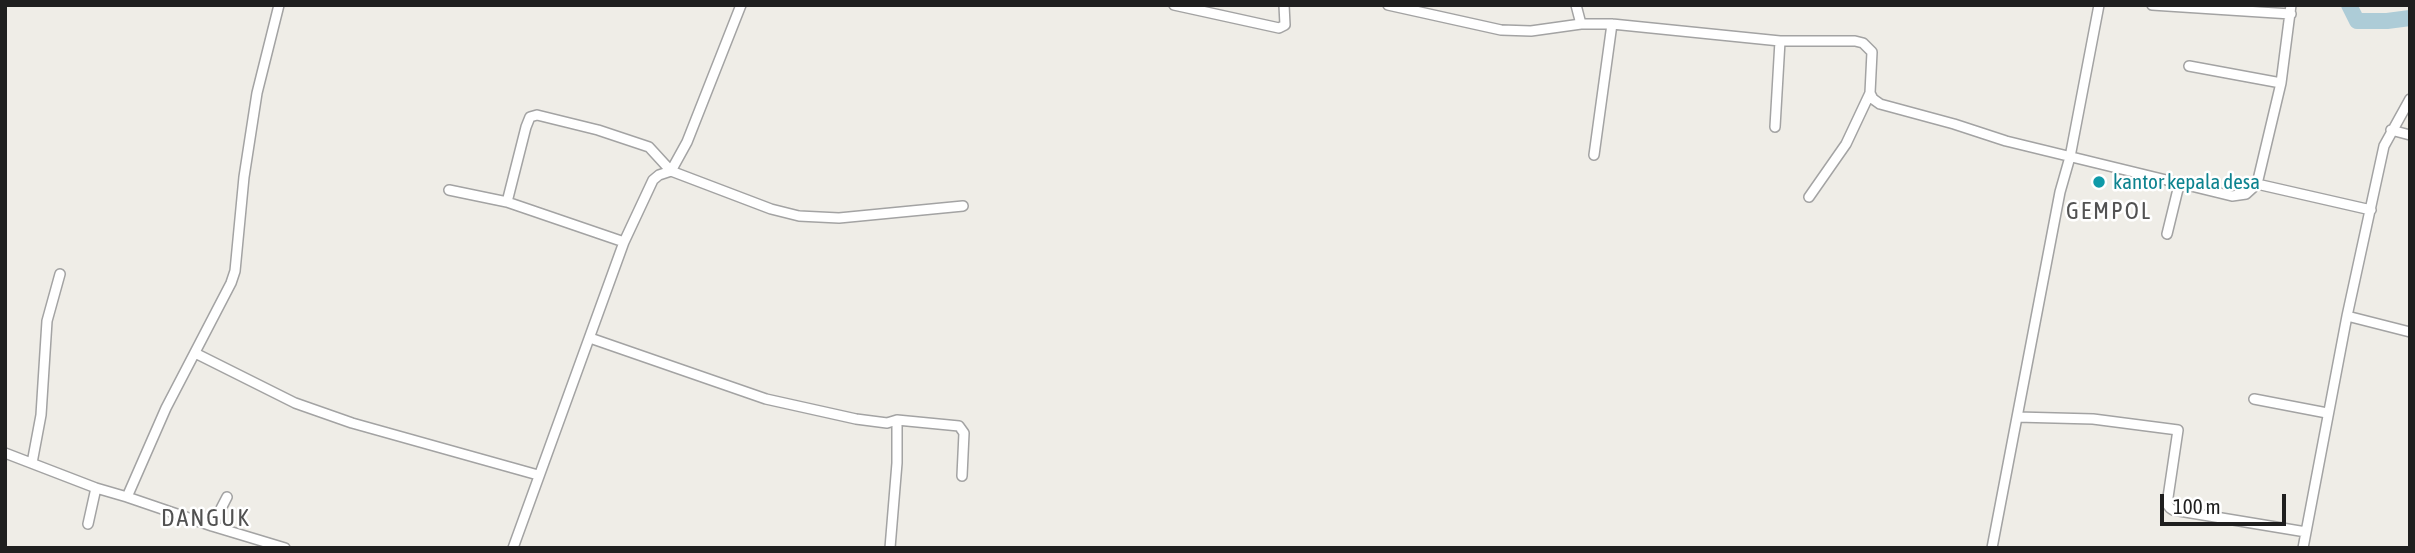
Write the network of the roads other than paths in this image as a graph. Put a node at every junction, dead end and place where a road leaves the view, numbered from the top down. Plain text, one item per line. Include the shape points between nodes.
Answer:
1 (279, 5) edge
2 (741, 5) edge
3 (1174, 5) edge
4 (1284, 5) edge
5 (1388, 5) edge
6 (1576, 5) edge
7 (2099, 5) edge
8 (2152, 5) edge
9 (2291, 10) edge
10 (1581, 24) junction
11 (1612, 24) junction
12 (1780, 41) junction
13 (2189, 66) dead end
14 (2281, 83) junction
15 (1870, 93) junction
16 (2410, 99) edge
17 (1775, 127) dead end
18 (2391, 130) junction
19 (2410, 135) edge
20 (1594, 155) dead end
21 (2070, 157) junction
22 (671, 171) junction
23 (2257, 184) junction
24 (2179, 185) junction
25 (449, 190) dead end
26 (1809, 197) dead end
27 (507, 202) junction
28 (963, 206) dead end
29 (2371, 210) junction
30 (2167, 234) dead end
31 (624, 242) junction
32 (60, 274) dead end
33 (2347, 316) junction
34 (2410, 332) edge
35 (590, 338) junction
36 (195, 352) junction
37 (2254, 399) dead end
38 (2328, 413) junction
39 (2017, 417) junction
40 (897, 421) junction
41 (5, 453) edge
42 (32, 463) junction
43 (538, 475) junction
44 (962, 476) dead end
45 (96, 488) junction
46 (127, 497) junction
47 (227, 497) dead end
48 (88, 524) dead end
49 (212, 526) junction
50 (2306, 532) junction
51 (285, 548) edge
52 (513, 548) edge
53 (890, 548) edge
54 (1992, 548) edge
55 (2303, 548) edge

1 - 36 street via 257,93 235,271
2 - 22 street
3 - 4 street via 1279,28 1284,24
5 - 10 street via 1501,30
6 - 10 street
7 - 21 street
8 - 9 street
9 - 14 street
10 - 11 street
11 - 12 street
11 - 20 street
12 - 15 street via 1863,43 1872,52
12 - 17 street
13 - 14 street
14 - 23 street
15 - 21 street via 1880,104
15 - 26 street via 1846,144
16 - 18 street
18 - 19 street
18 - 29 street
21 - 24 street
21 - 39 street
22 - 27 street via 649,147 533,115
22 - 28 street via 799,216 839,218
22 - 31 street via 653,180
23 - 24 street via 2246,194 2232,196
23 - 29 street
24 - 30 street
25 - 27 street
27 - 31 street
29 - 33 street
31 - 35 street
32 - 42 street via 47,321 41,415
33 - 34 street
33 - 38 street
35 - 40 street via 766,399 856,419
35 - 43 street
36 - 43 street via 295,403
36 - 46 street
37 - 38 street
38 - 50 street
39 - 50 street via 2093,419 2178,430 2167,504 2173,510
39 - 54 street
40 - 44 street via 959,426 964,433
40 - 53 street
41 - 42 street
42 - 45 street
43 - 52 street
45 - 46 street
45 - 48 street
46 - 49 street
47 - 49 street
49 - 51 street
50 - 55 street

